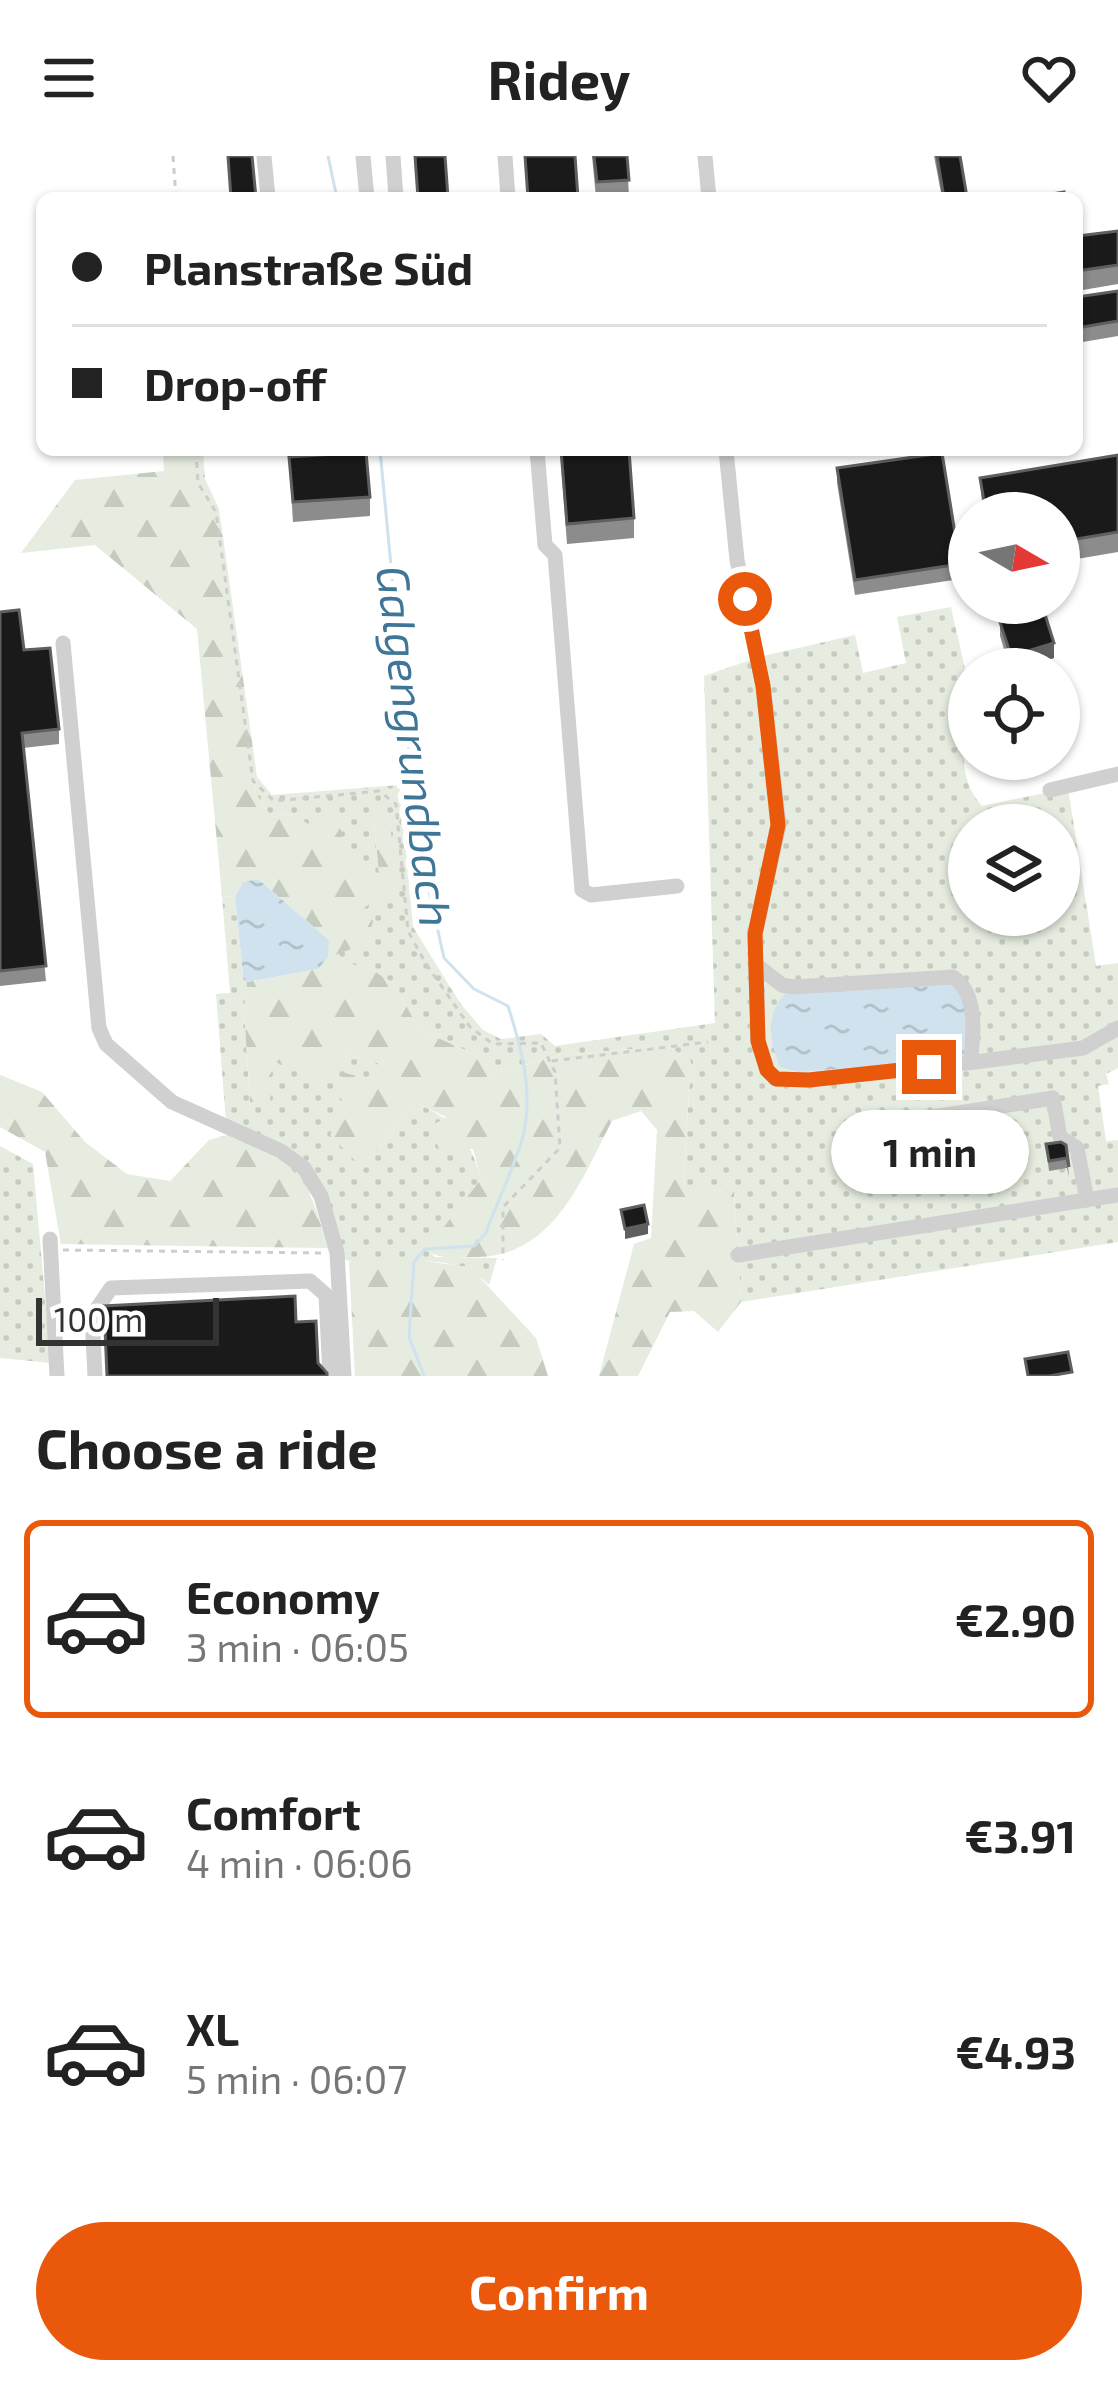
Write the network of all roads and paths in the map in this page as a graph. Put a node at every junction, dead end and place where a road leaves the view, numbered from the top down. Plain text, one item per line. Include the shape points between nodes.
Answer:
1 (173, 156) edge
2 (264, 156) edge
3 (363, 156) edge
4 (393, 156) edge
5 (505, 156) edge
6 (705, 156) edge
7 (176, 192) edge
8 (267, 192) edge
9 (366, 192) edge
10 (396, 192) edge
11 (508, 192) edge
12 (708, 192) edge
13 (196, 456) edge
14 (538, 456) edge
15 (727, 456) edge
16 (64, 643) dead end
17 (1118, 774) edge
18 (1050, 790) dead end
19 (677, 886) dead end
20 (755, 964) junction
21 (1118, 1028) edge
22 (708, 1042) dead end
23 (550, 1061) junction
24 (970, 1062) junction
25 (862, 1128) dead end
26 (1118, 1195) edge
27 (1087, 1200) junction
28 (50, 1245) joint
29 (337, 1253) junction
30 (738, 1255) dead end
31 (503, 1260) dead end
32 (57, 1376) edge
33 (95, 1376) edge
34 (330, 1376) edge
35 (344, 1376) edge

1 - 7 path
2 - 8 street
3 - 9 street
4 - 10 street
5 - 11 street
6 - 12 street
13 - 23 path via 198,483 216,512 253,781 274,802 379,791 396,804 408,931 470,1027 493,1044 541,1043
14 - 19 street via 545,545 555,555 582,890
15 - 20 street via 778,825
16 - 29 street via 106,1044 172,1102 304,1168
17 - 18 street
20 - 24 street via 794,987 953,977 971,998
20 - 24 street via 761,1058 776,1079
21 - 24 street via 1083,1048
22 - 23 path
23 - 31 path via 560,1148 503,1207
25 - 27 street via 1053,1098 1060,1137 1076,1148
26 - 27 street
27 - 30 street
28 - 29 path
28 - 32 street
29 - 35 street
33 - 34 street via 92,1316 111,1288 310,1282 326,1295

